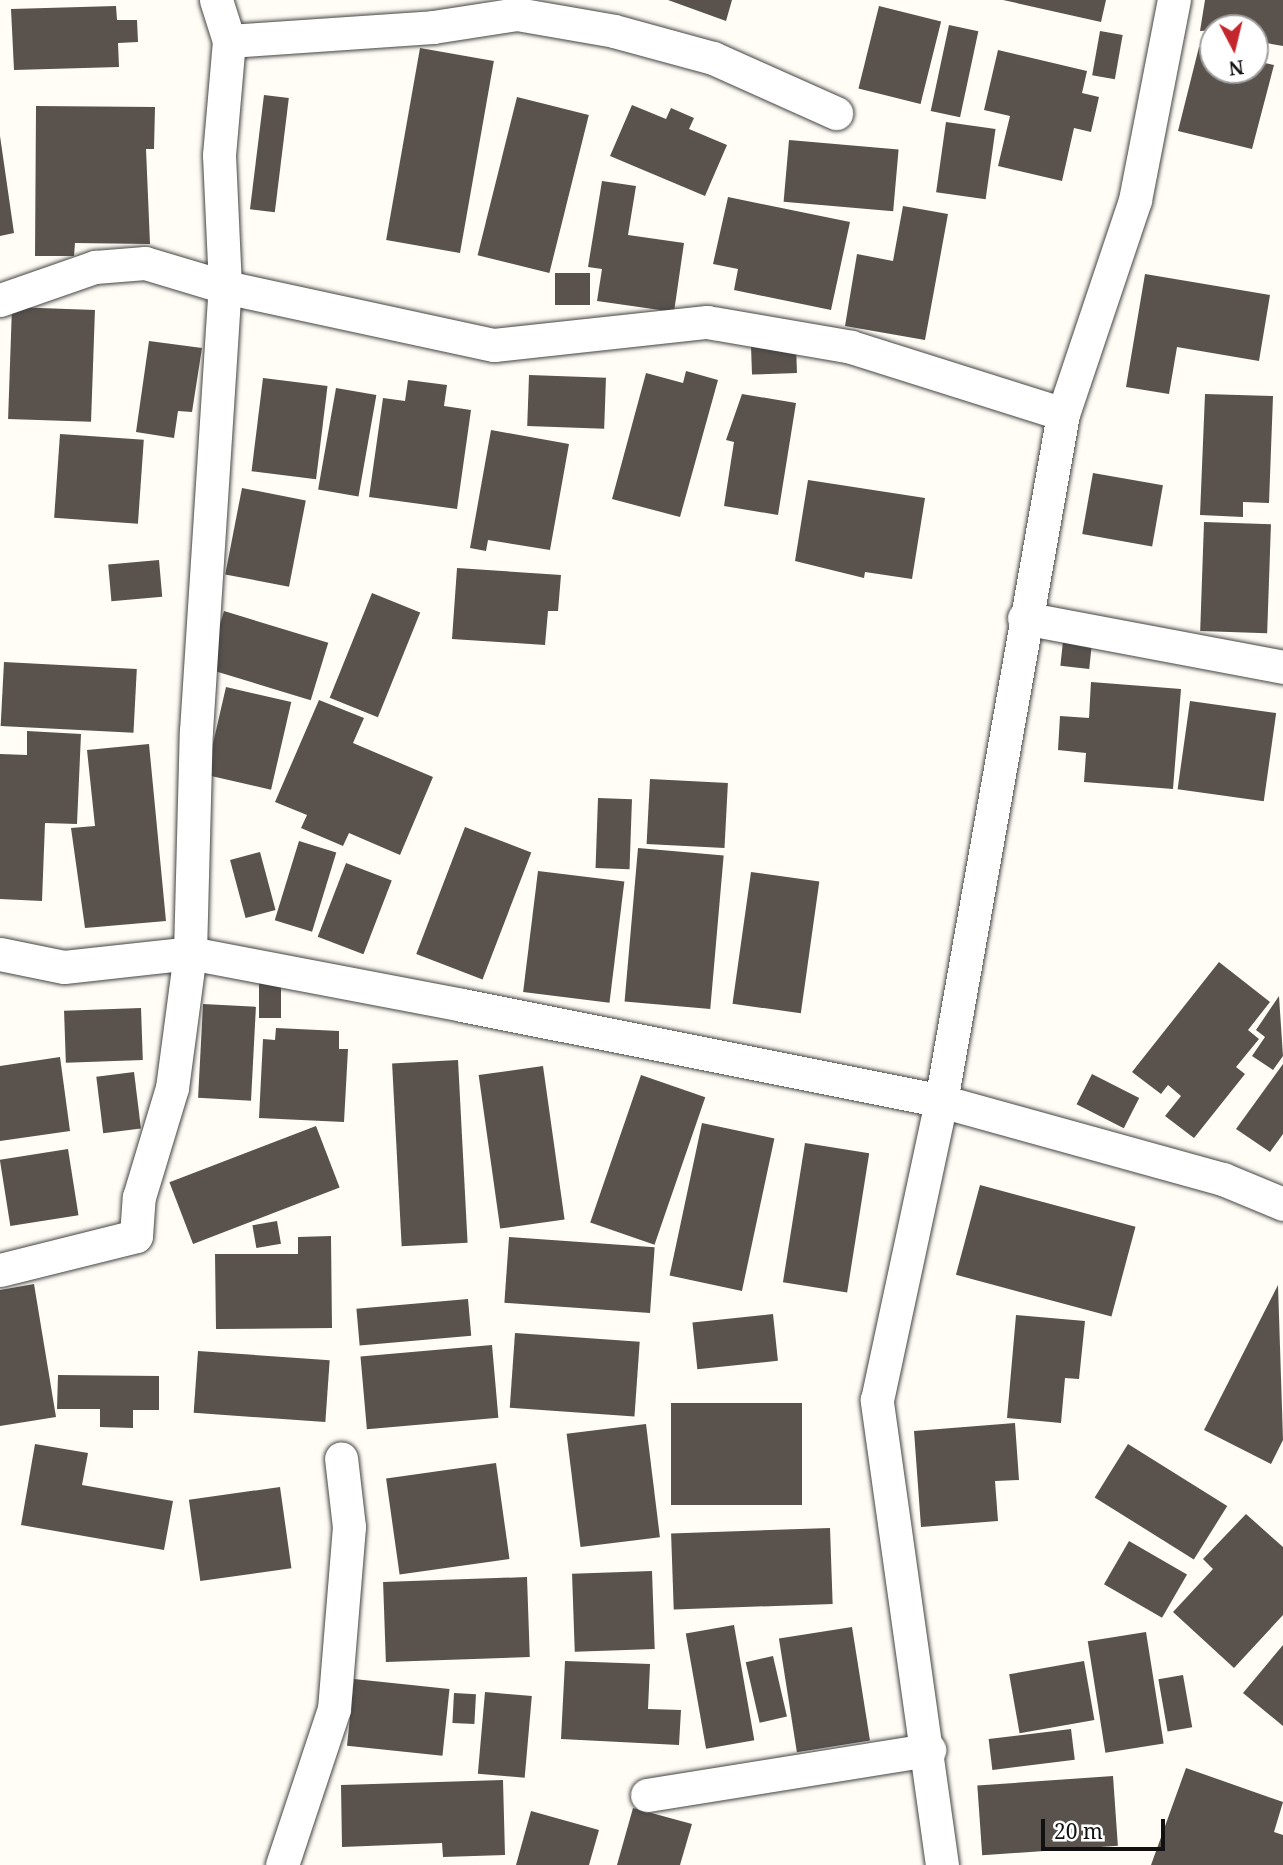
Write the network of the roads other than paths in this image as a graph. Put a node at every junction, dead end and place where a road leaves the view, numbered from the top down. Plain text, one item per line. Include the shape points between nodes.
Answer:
1 (216, 0) edge
2 (1174, 0) edge
3 (229, 41) junction
4 (836, 113) dead end
5 (225, 287) junction
6 (0, 300) edge
7 (1063, 414) junction
8 (1024, 618) junction
9 (1283, 667) edge
10 (190, 953) junction
11 (0, 954) edge
12 (941, 1101) junction
13 (1283, 1204) edge
14 (0, 1270) edge
15 (341, 1458) dead end
16 (929, 1750) junction
17 (647, 1795) dead end
18 (282, 1865) edge
19 (942, 1865) edge

1 - 3 street
2 - 7 street via 1135,200
3 - 4 street via 517,14 614,30 713,58
3 - 5 street via 219,155
5 - 6 street via 145,264 95,267
5 - 7 street via 494,345 707,322 851,347
5 - 10 street via 196,731
7 - 8 street via 1046,526
8 - 9 street
8 - 12 street
10 - 11 street via 64,967
10 - 12 street
10 - 14 street via 172,1088 139,1197 136,1236
12 - 13 street via 1223,1179
12 - 16 street via 877,1400
15 - 18 street via 349,1527 334,1709
16 - 17 street
16 - 19 street

